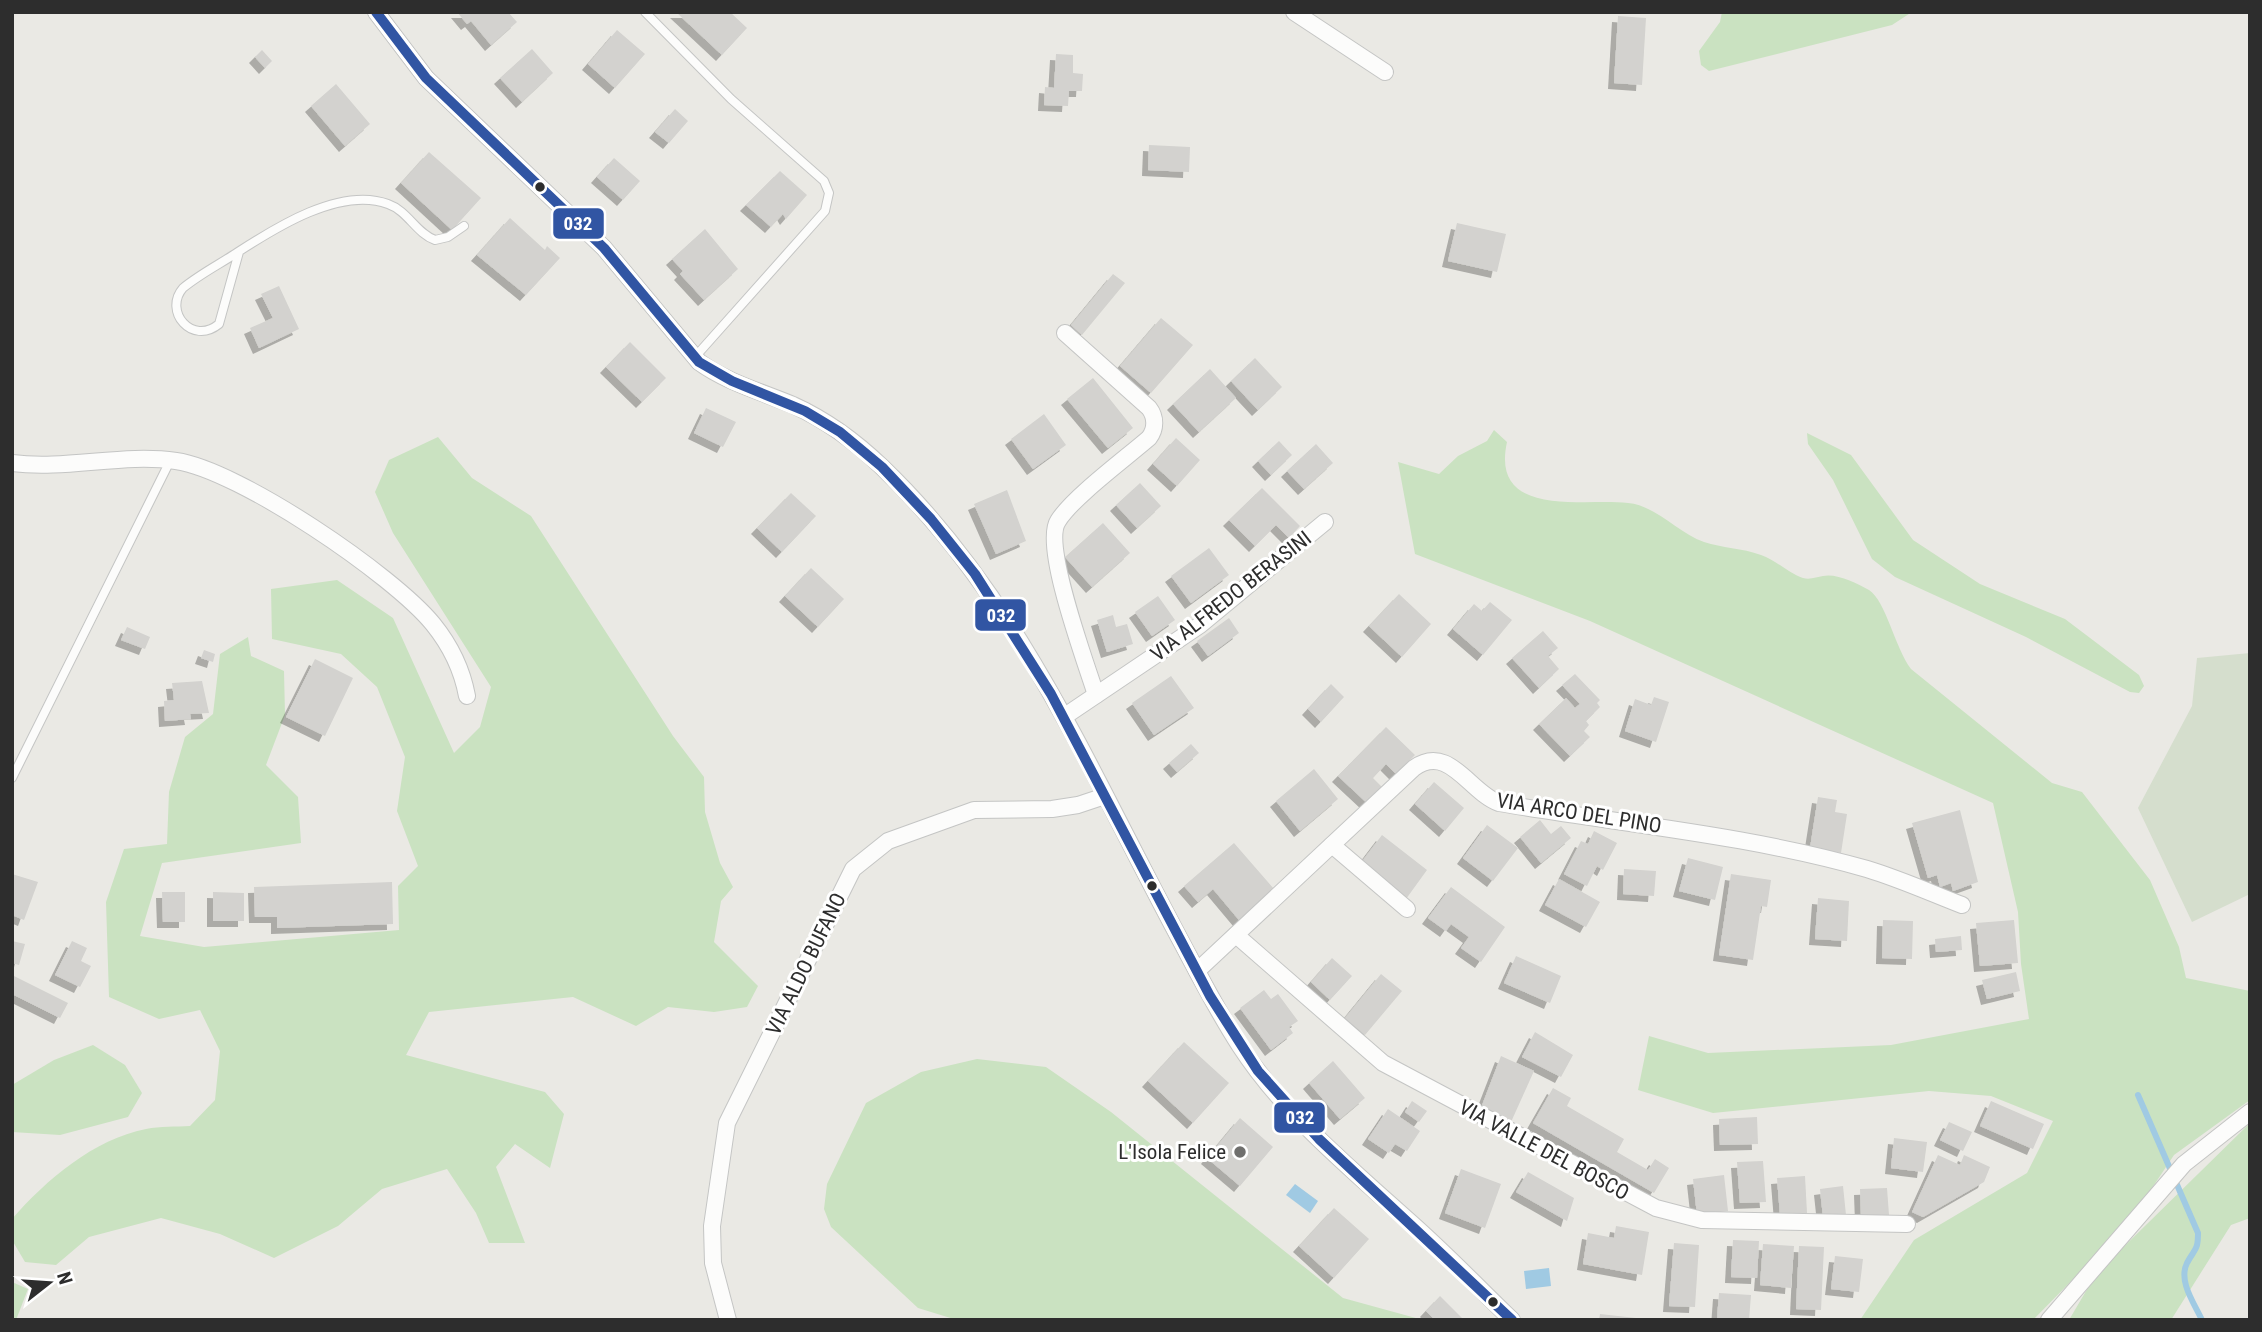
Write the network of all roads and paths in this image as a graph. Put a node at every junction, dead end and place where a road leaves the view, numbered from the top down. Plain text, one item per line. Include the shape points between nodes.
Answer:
1 (376, 12) edge
2 (645, 12) edge
3 (1294, 12) edge
4 (1385, 72) dead end
5 (464, 226) dead end
6 (239, 252) junction
7 (1065, 333) dead end
8 (694, 358) junction
9 (171, 460) junction
10 (12, 463) edge
11 (1325, 522) dead end
12 (1096, 695) junction
13 (467, 696) dead end
14 (1065, 716) junction
15 (12, 778) edge
16 (1105, 796) junction
17 (1332, 845) junction
18 (1962, 905) dead end
19 (1407, 909) dead end
20 (1236, 935) junction
21 (1197, 971) junction
22 (2250, 1112) edge
23 (1907, 1224) dead end
24 (728, 1320) edge
25 (1512, 1320) edge
26 (2049, 1320) edge

1 - 8 street via 432,84 604,248
2 - 8 lane via 731,99 824,181 829,194 825,211
3 - 4 street
5 - 6 lane via 435,240 390,204 359,200 281,225
6 - 6 lane via 178,295 179,315 192,330 206,332 219,324
7 - 12 street via 1154,417 1149,438 1063,514 1053,532 1054,557
8 - 14 street via 714,372 817,417 885,470 973,571
9 - 10 street
9 - 13 street via 207,469 253,492 413,602 449,647
9 - 15 lane
11 - 12 street, VIA ALFREDO BERASINI via 1200,625
12 - 14 street, VIA ALFREDO BERASINI
14 - 16 street
16 - 21 street
16 - 24 street, VIA ALDO BUFANO via 1052,809 974,810 888,841 853,869 727,1123 712,1226 713,1263
17 - 18 street, VIA ARCO DEL PINO via 1414,768 1437,760 1448,763 1476,790 1499,803 1662,827 1836,861
17 - 19 street
17 - 20 street, VIA ARCO DEL PINO
20 - 21 street, VIA ARCO DEL PINO
20 - 23 street, VIA VALLE DEL BOSCO via 1383,1063 1656,1208 1702,1220
21 - 25 street via 1238,1043 1278,1097
22 - 26 street via 2184,1164

